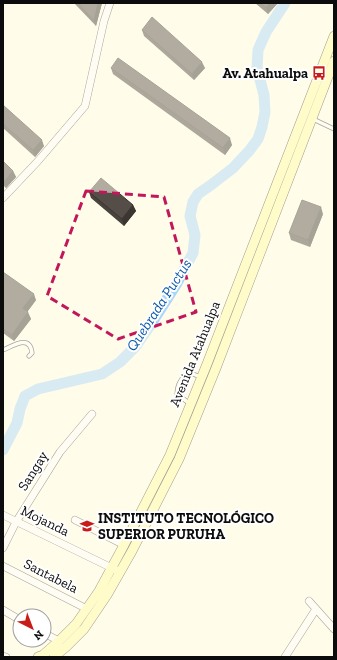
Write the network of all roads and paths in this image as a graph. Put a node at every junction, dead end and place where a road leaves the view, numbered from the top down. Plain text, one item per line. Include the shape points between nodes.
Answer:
1 (110, 3) edge
2 (334, 36) edge
3 (334, 61) edge
4 (322, 79) junction
5 (312, 119) junction
6 (334, 129) edge
7 (3, 198) edge
8 (261, 238) junction
9 (3, 350) edge
10 (29, 356) dead end
11 (206, 379) junction
12 (192, 410) junction
13 (92, 414) dead end
14 (158, 490) junction
15 (3, 515) edge
16 (75, 520) dead end
17 (16, 522) junction
18 (124, 546) junction
19 (3, 548) edge
20 (3, 566) edge
21 (116, 569) junction
22 (309, 601) dead end
23 (87, 609) junction
24 (316, 609) junction
25 (3, 610) edge
26 (12, 615) edge
27 (334, 629) edge
28 (52, 638) edge
29 (59, 642) junction
30 (38, 657) edge
31 (54, 657) edge
32 (285, 657) edge

1 - 7 street via 84,106
2 - 4 main road, Avenida Atahualpa
3 - 4 main road, Avenida Atahualpa
4 - 5 main road, Avenida Atahualpa
4 - 8 main road, Avenida Atahualpa
5 - 6 lane
5 - 8 main road, Avenida Atahualpa
8 - 11 main road, Avenida Atahualpa
9 - 10 lane via 22,342 28,343 32,353
11 - 12 main road, Avenida Atahualpa
11 - 12 lane via 191,373 186,374 177,389 177,394
12 - 14 main road, Avenida Atahualpa via 179,459
13 - 17 street, Sangay via 60,452
14 - 18 main road, Avenida Atahualpa
14 - 21 main road, Avenida Atahualpa via 132,551
15 - 17 street, Mojanda
16 - 18 street
17 - 19 street, Sangay
17 - 21 street, Mojanda
18 - 21 main road, Avenida Atahualpa
20 - 23 street, Santabela
21 - 23 main road, Avenida Atahualpa
21 - 31 main road, Avenida Atahualpa via 107,595 84,629
22 - 24 street
23 - 29 main road, Avenida Atahualpa
24 - 27 street
24 - 32 street
25 - 26 street
28 - 29 street
29 - 30 main road, Avenida Atahualpa

